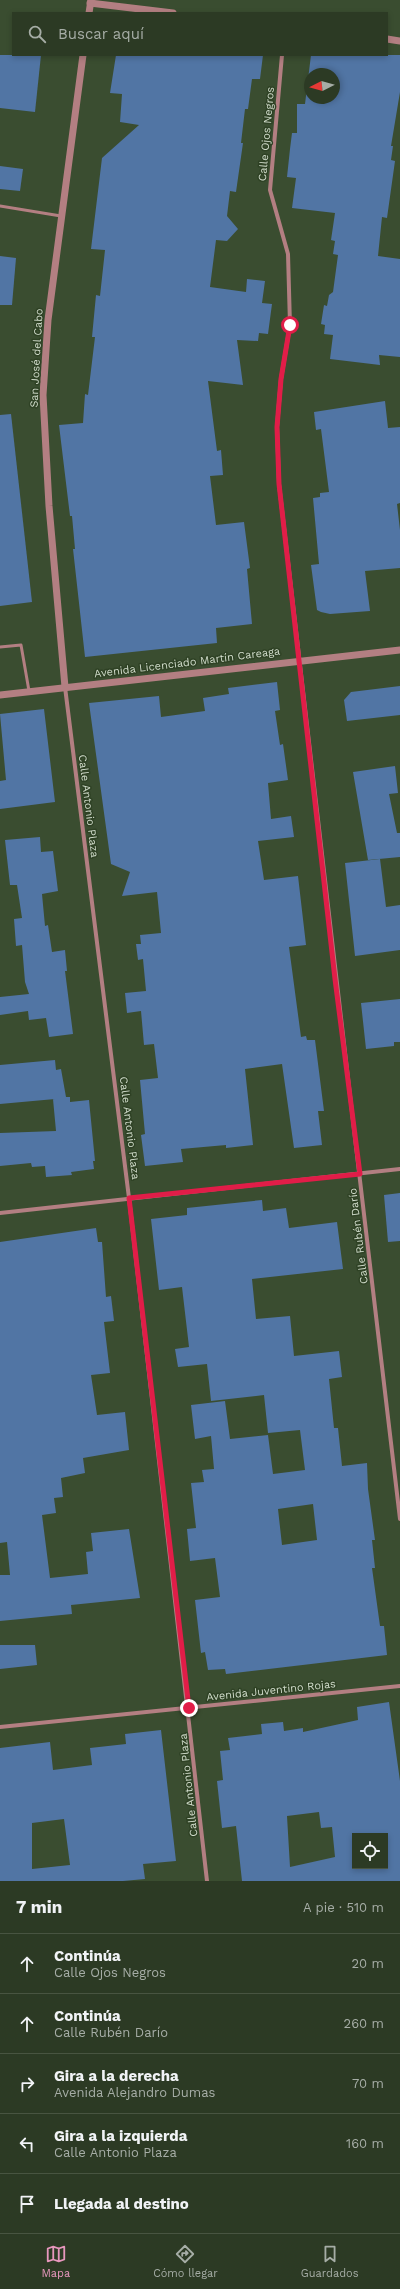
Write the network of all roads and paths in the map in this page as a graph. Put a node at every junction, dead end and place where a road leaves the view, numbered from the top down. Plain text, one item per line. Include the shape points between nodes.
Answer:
1 (90, 1) edge
2 (89, 12) edge
3 (166, 12) edge
4 (388, 39) edge
5 (400, 41) edge
6 (83, 56) edge
7 (282, 56) edge
8 (0, 206) edge
9 (62, 216) junction
10 (281, 379) joint
11 (0, 647) edge
12 (400, 650) edge
13 (298, 660) junction
14 (65, 687) junction
15 (29, 691) junction
16 (0, 695) edge
17 (400, 1168) edge
18 (360, 1174) junction
19 (129, 1198) junction
20 (0, 1213) edge
21 (400, 1519) edge
22 (400, 1686) edge
23 (189, 1708) junction
24 (0, 1727) edge
25 (207, 1881) edge

1 - 2 street
1 - 3 street
4 - 5 street
6 - 9 street, San José del Cabo
7 - 10 street, Calle Ojos Negros via 270,190 288,254 290,325
8 - 9 lane
9 - 14 street, San José del Cabo via 48,320 43,395 49,506
10 - 13 street, Calle Rubén Darío via 277,427 279,484
11 - 15 lane via 21,645
12 - 13 street, Avenida Licenciado Martín Careaga
13 - 14 street, Avenida Licenciado Martín Careaga
13 - 18 street, Calle Rubén Darío
14 - 15 street, Avenida Licenciado Martín Careaga
14 - 19 street, Calle Antonio Plaza
15 - 16 street, Avenida Licenciado Martín Careaga
17 - 18 street
18 - 19 street
18 - 21 street, Calle Rubén Darío
19 - 20 street
19 - 23 street, Calle Antonio Plaza
22 - 23 street, Avenida Juventino Rojas
23 - 24 street, Avenida Juventino Rojas
23 - 25 street, Calle Antonio Plaza

